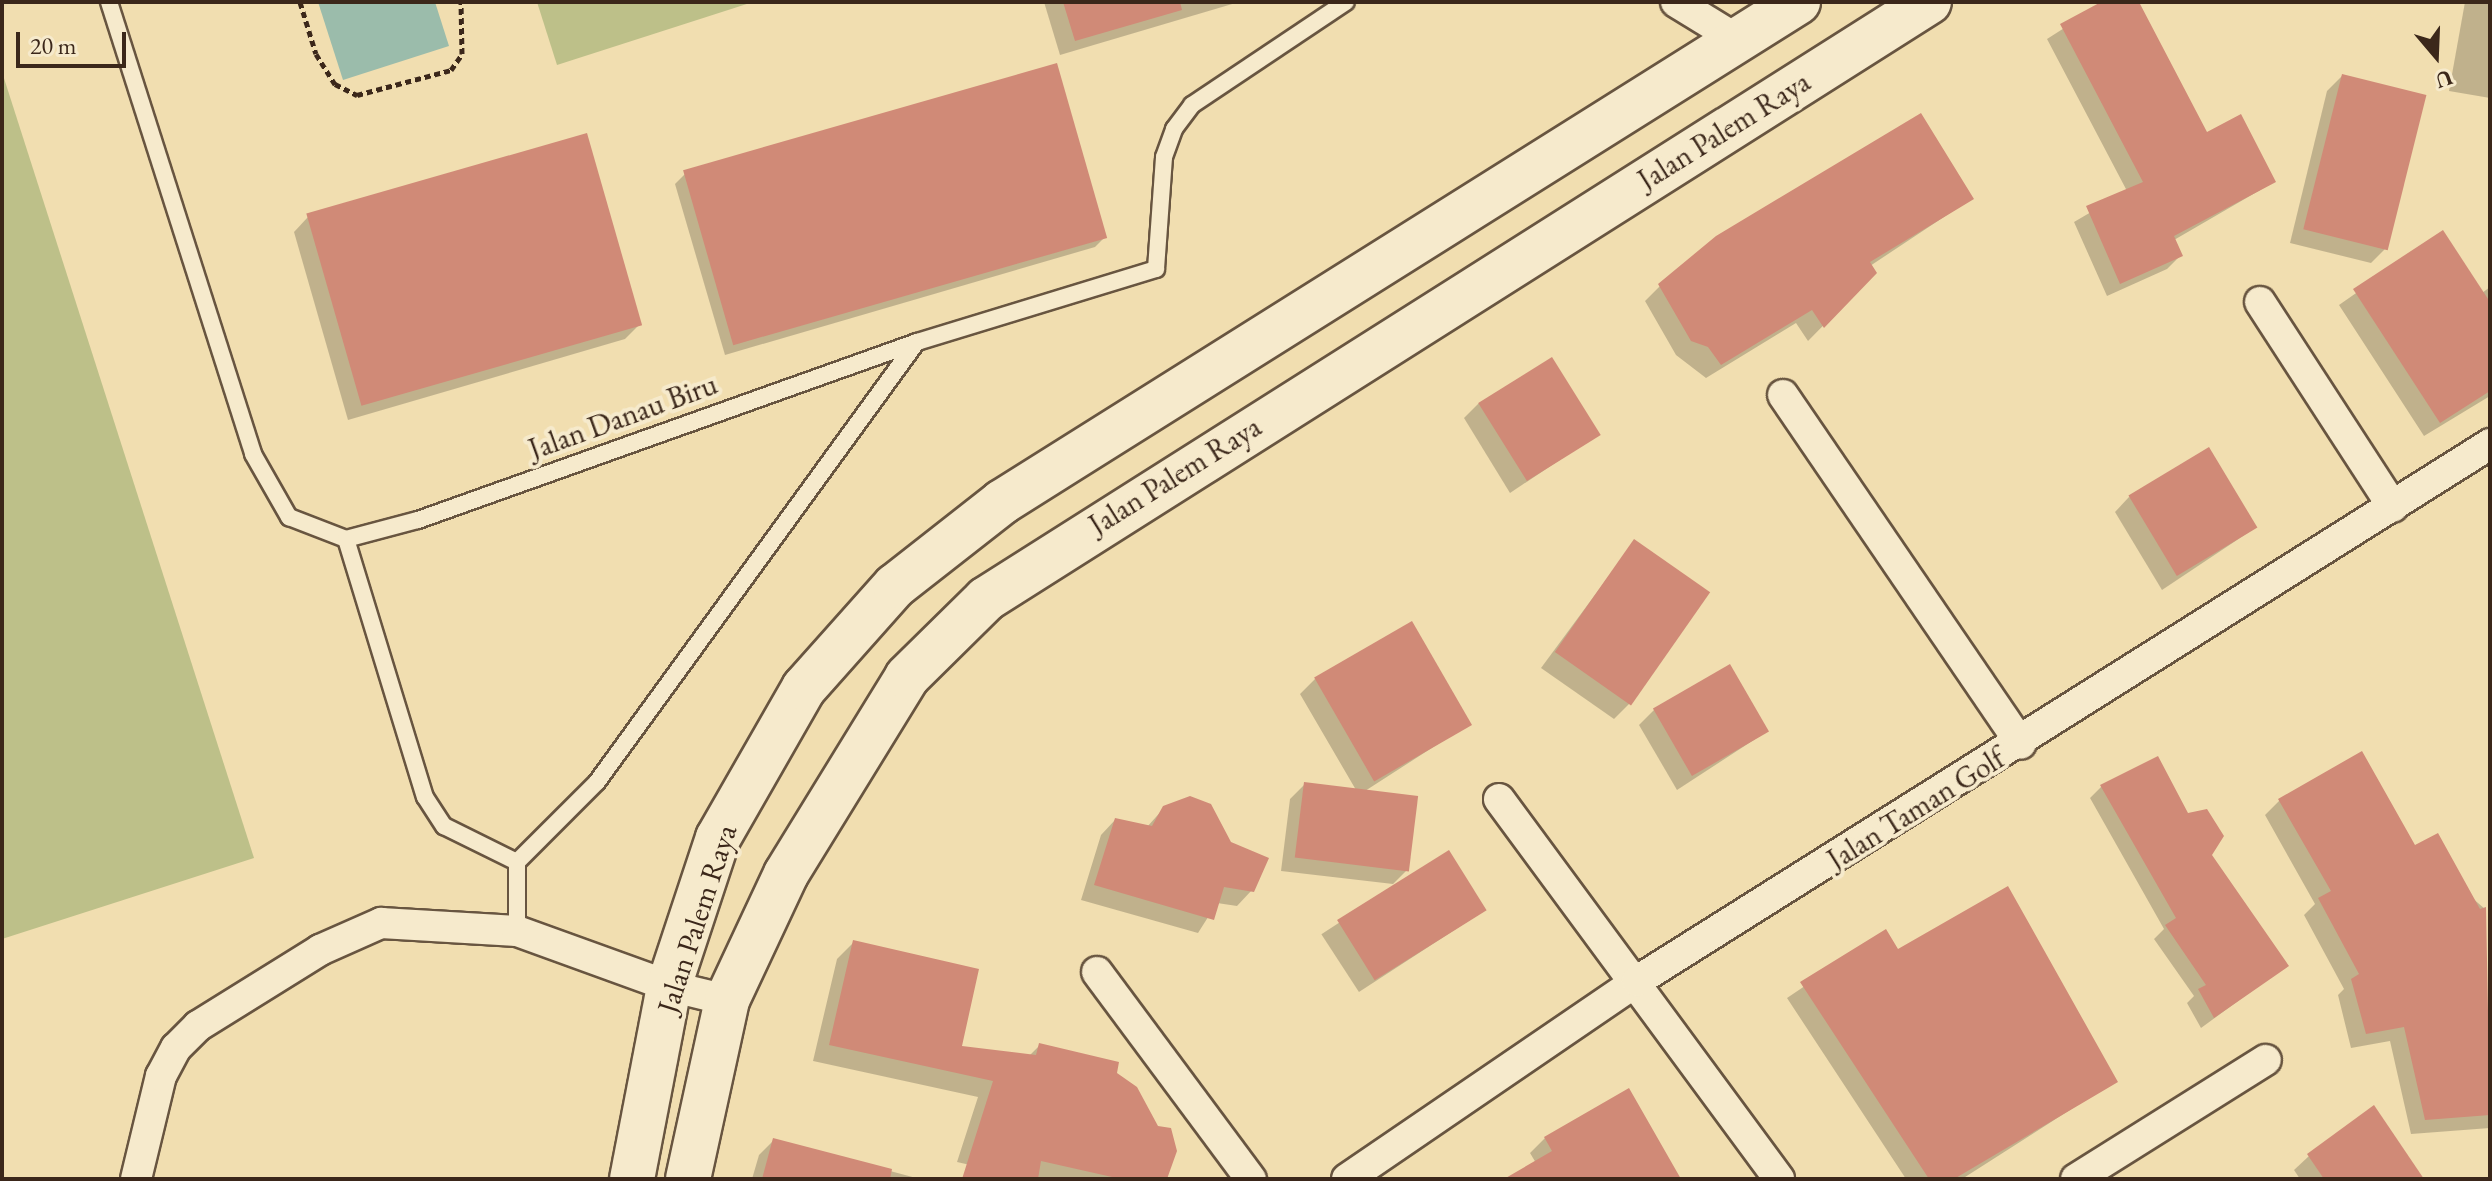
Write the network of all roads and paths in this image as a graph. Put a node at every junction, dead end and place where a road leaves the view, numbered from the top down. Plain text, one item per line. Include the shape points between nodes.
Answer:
1 (109, 2) edge
2 (300, 2) edge
3 (461, 2) edge
4 (1346, 2) edge
5 (1676, 2) edge
6 (1798, 2) edge
7 (1929, 2) edge
8 (1738, 40) junction
9 (2260, 302) dead end
10 (917, 342) junction
11 (1783, 395) dead end
12 (2490, 444) edge
13 (2393, 507) junction
14 (346, 539) junction
15 (2021, 744) junction
16 (1499, 799) dead end
17 (517, 862) junction
18 (517, 931) junction
19 (1097, 972) dead end
20 (1637, 981) junction
21 (669, 986) junction
22 (727, 1000) junction
23 (2266, 1060) dead end
24 (136, 1179) edge
25 (632, 1179) edge
26 (688, 1179) edge
27 (1251, 1179) edge
28 (1347, 1179) edge
29 (1779, 1179) edge
30 (2076, 1179) edge

1 - 14 lane via 253,454 289,517
2 - 3 path via 316,54 335,84 357,95 451,70 462,54
4 - 10 lane, Jalan Danau Biru via 1192,105 1174,129 1164,157 1156,269
5 - 8 street
6 - 8 street, Jalan Palem Raya
7 - 22 street, Jalan Palem Raya via 986,599 907,677 832,789
8 - 21 street, Jalan Palem Raya via 1002,502 895,586 804,688 718,838
9 - 13 street
10 - 14 lane, Jalan Danau Biru via 418,520
10 - 17 lane via 597,782
11 - 15 street
12 - 13 street, Jalan Taman Golf
13 - 15 street, Jalan Taman Golf
14 - 17 lane via 425,797 444,826
15 - 20 street, Jalan Taman Golf
16 - 20 street
17 - 18 lane
18 - 21 street
18 - 24 street via 381,923 320,950 198,1026 161,1076
19 - 27 street
20 - 28 street, Jalan Taman Golf
20 - 29 street
21 - 22 street
21 - 25 street, Jalan Palem Raya
22 - 26 street, Jalan Palem Raya
23 - 30 street

